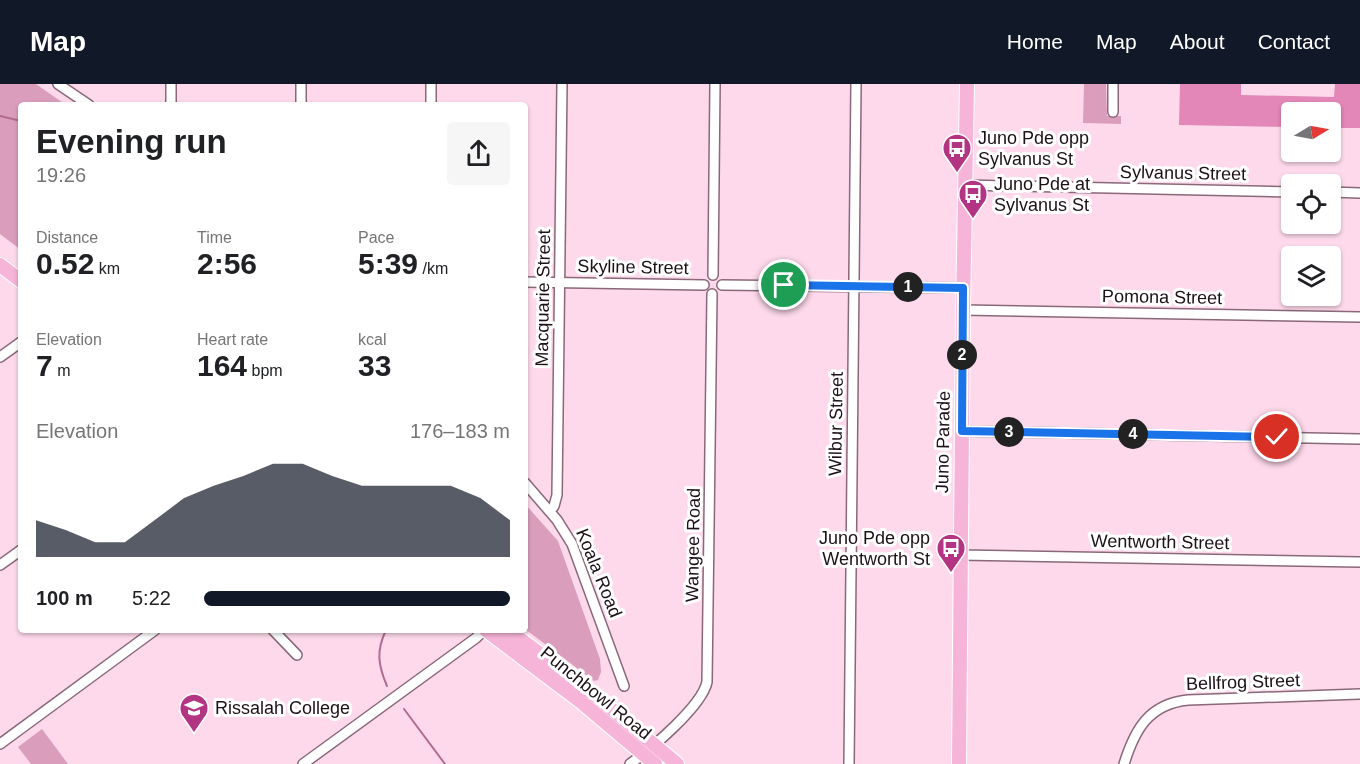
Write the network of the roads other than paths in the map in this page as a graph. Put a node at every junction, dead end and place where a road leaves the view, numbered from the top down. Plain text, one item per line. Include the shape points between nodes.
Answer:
1 (58, 84) edge
2 (171, 84) edge
3 (301, 84) edge
4 (431, 84) edge
5 (562, 84) edge
6 (715, 84) edge
7 (856, 84) edge
8 (967, 84) edge
9 (1113, 84) edge
10 (85, 102) edge
11 (171, 102) edge
12 (301, 102) edge
13 (431, 102) edge
14 (1113, 112) dead end
15 (965, 185) junction
16 (1281, 192) edge
17 (1341, 192) edge
18 (1360, 193) edge
19 (0, 266) edge
20 (713, 275) junction
21 (18, 279) edge
22 (528, 282) edge
23 (559, 283) junction
24 (704, 285) junction
25 (722, 285) junction
26 (854, 286) junction
27 (963, 288) junction
28 (712, 294) junction
29 (963, 310) junction
30 (1360, 317) edge
31 (18, 344) edge
32 (0, 357) edge
33 (962, 431) junction
34 (1360, 439) edge
35 (528, 486) edge
36 (550, 512) junction
37 (18, 552) edge
38 (960, 555) junction
39 (1360, 562) edge
40 (0, 565) edge
41 (151, 633) edge
42 (276, 633) edge
43 (482, 633) edge
44 (489, 633) edge
45 (512, 633) edge
46 (297, 655) dead end
47 (624, 686) dead end
48 (1360, 694) edge
49 (0, 744) edge
50 (655, 745) junction
51 (643, 754) junction
52 (303, 764) edge
53 (630, 764) edge
54 (655, 764) edge
55 (677, 764) edge
56 (849, 764) edge
57 (959, 764) edge
58 (1124, 764) edge

1 - 10 street
2 - 11 street
3 - 12 street
4 - 13 street
5 - 23 street, Macquarie Street
6 - 20 street
7 - 26 street, Wilbur Street
8 - 15 main road, Juno Parade
9 - 14 street
15 - 16 street, Sylvanus Street
15 - 27 main road, Juno Parade
17 - 18 street
19 - 21 main road
20 - 24 street
20 - 25 street via 721,279
22 - 23 street, Skyline Street
23 - 24 street, Skyline Street
23 - 36 street, Macquarie Street via 557,495
24 - 28 street
25 - 26 street
25 - 28 street
26 - 27 street
26 - 56 street, Wilbur Street
27 - 29 main road, Juno Parade
28 - 50 street, Wangee Road via 707,686
29 - 30 street, Pomona Street
29 - 33 main road, Juno Parade
31 - 32 street
33 - 34 street
33 - 38 main road, Juno Parade
35 - 36 street, Koala Road
36 - 47 street, Koala Road via 577,555
37 - 40 street
38 - 39 street, Wentworth Street
38 - 57 main road, Juno Parade
41 - 49 street
42 - 46 street
43 - 52 street
44 - 51 main road, Punchbowl Road
45 - 50 main road, Punchbowl Road
48 - 58 street, Bellfrog Street via 1166,704 1138,729
50 - 51 street, Wangee Road
50 - 55 main road, Punchbowl Road
51 - 53 street, Wangee Road
51 - 54 main road, Punchbowl Road

